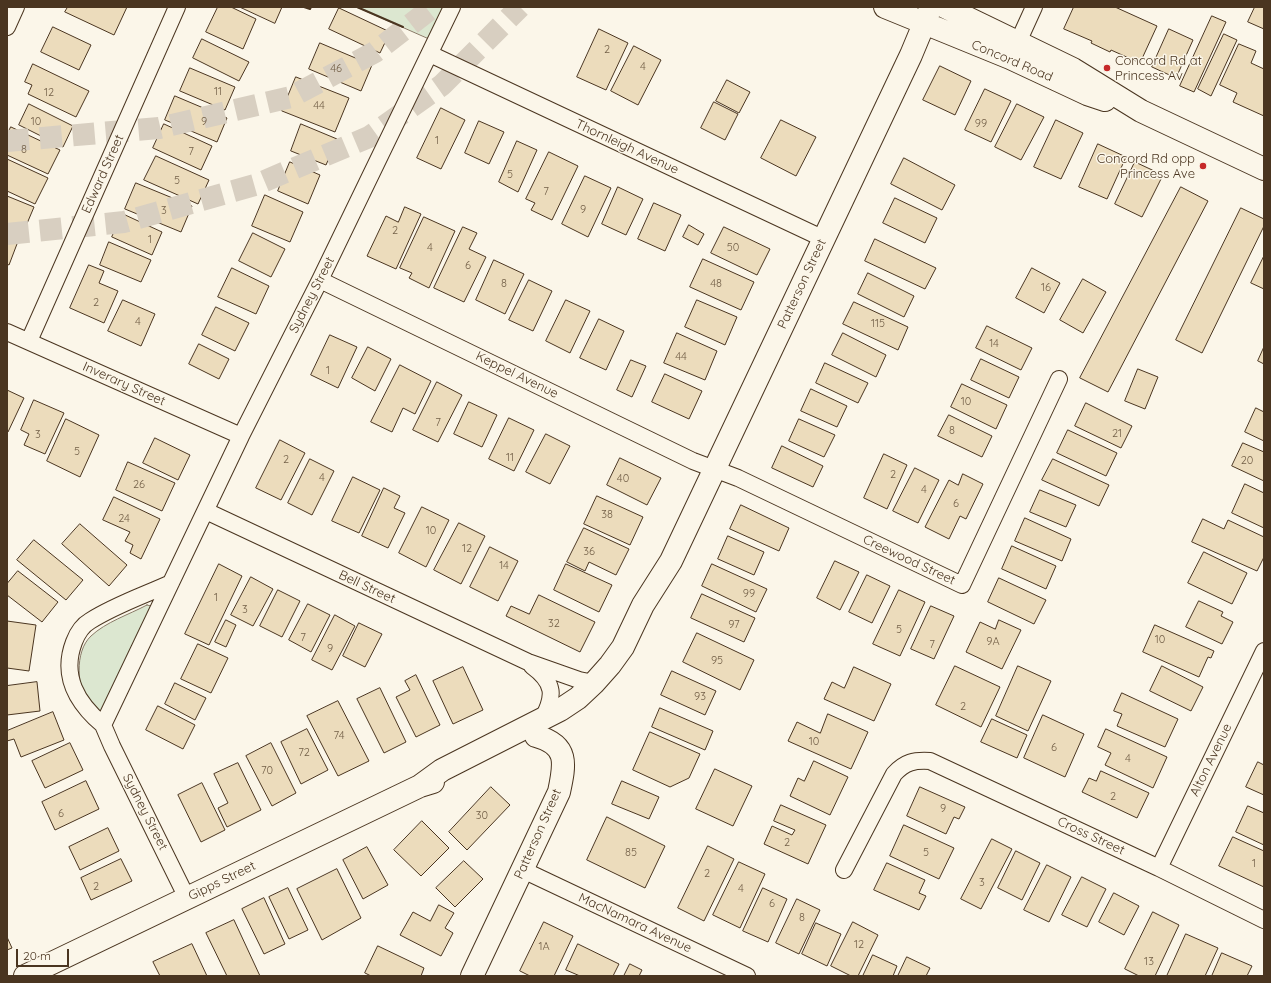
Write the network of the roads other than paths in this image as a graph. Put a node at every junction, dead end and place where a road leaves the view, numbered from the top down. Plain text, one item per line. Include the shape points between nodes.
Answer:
1 (16, 7) edge
2 (177, 7) edge
3 (452, 7) edge
4 (884, 7) edge
5 (945, 7) edge
6 (1034, 7) edge
7 (928, 16) edge
8 (7, 27) edge
9 (1014, 51) junction
10 (430, 54) junction
11 (1264, 169) edge
12 (824, 239) junction
13 (320, 280) junction
14 (7, 332) edge
15 (28, 341) junction
16 (1059, 379) dead end
17 (241, 436) junction
18 (715, 468) junction
19 (206, 511) junction
20 (671, 561) junction
21 (171, 583) junction
22 (1264, 651) edge
23 (528, 662) junction
24 (594, 683) junction
25 (103, 725) junction
26 (539, 728) junction
27 (1159, 868) junction
28 (523, 870) junction
29 (844, 870) dead end
30 (187, 898) junction
31 (1264, 920) edge
32 (25, 976) edge
33 (472, 976) edge
34 (747, 976) edge

1 - 8 street
2 - 15 street, Edward Street
3 - 10 street, Sydney Street
4 - 7 main road, Concord Road
5 - 9 main road, Concord Road
6 - 9 street
7 - 9 main road, Concord Road
7 - 12 main road, Patterson Street
9 - 11 main road, Concord Road via 1073,70 1140,111
10 - 12 street, Thornleigh Avenue
10 - 13 street, Sydney Street
12 - 18 main road, Patterson Street
13 - 17 street, Sydney Street
13 - 18 street, Keppel Avenue via 693,461
14 - 15 street, Inverary Street
15 - 17 street, Inverary Street
16 - 18 street, Creewood Street via 962,584
17 - 19 street, Sydney Street
18 - 20 main road, Patterson Street
19 - 21 street, Sydney Street
19 - 23 street, Bell Street
20 - 24 main road, Patterson Street via 643,605 622,647
20 - 26 main road, Patterson Street via 653,612 636,647 613,683 585,710
21 - 25 street, Sydney Street
21 - 25 street, Sydney Street via 89,621 77,635 69,656 70,676 77,697 88,713
22 - 27 street, Alton Avenue
23 - 24 street, Bell Street
23 - 26 street, Bell Street via 544,675 552,694 550,706
24 - 26 main road, Patterson Street
25 - 30 street, Sydney Street
26 - 28 main road, Patterson Street via 556,745 564,763 559,792
26 - 30 main road, Gipps Street via 442,770 420,786
27 - 29 street, Cross Street via 930,761 915,760 902,765 894,774
27 - 31 street, Cross Street
28 - 33 main road, Patterson Street
28 - 34 street, MacNamara Avenue
30 - 32 main road, Gipps Street

